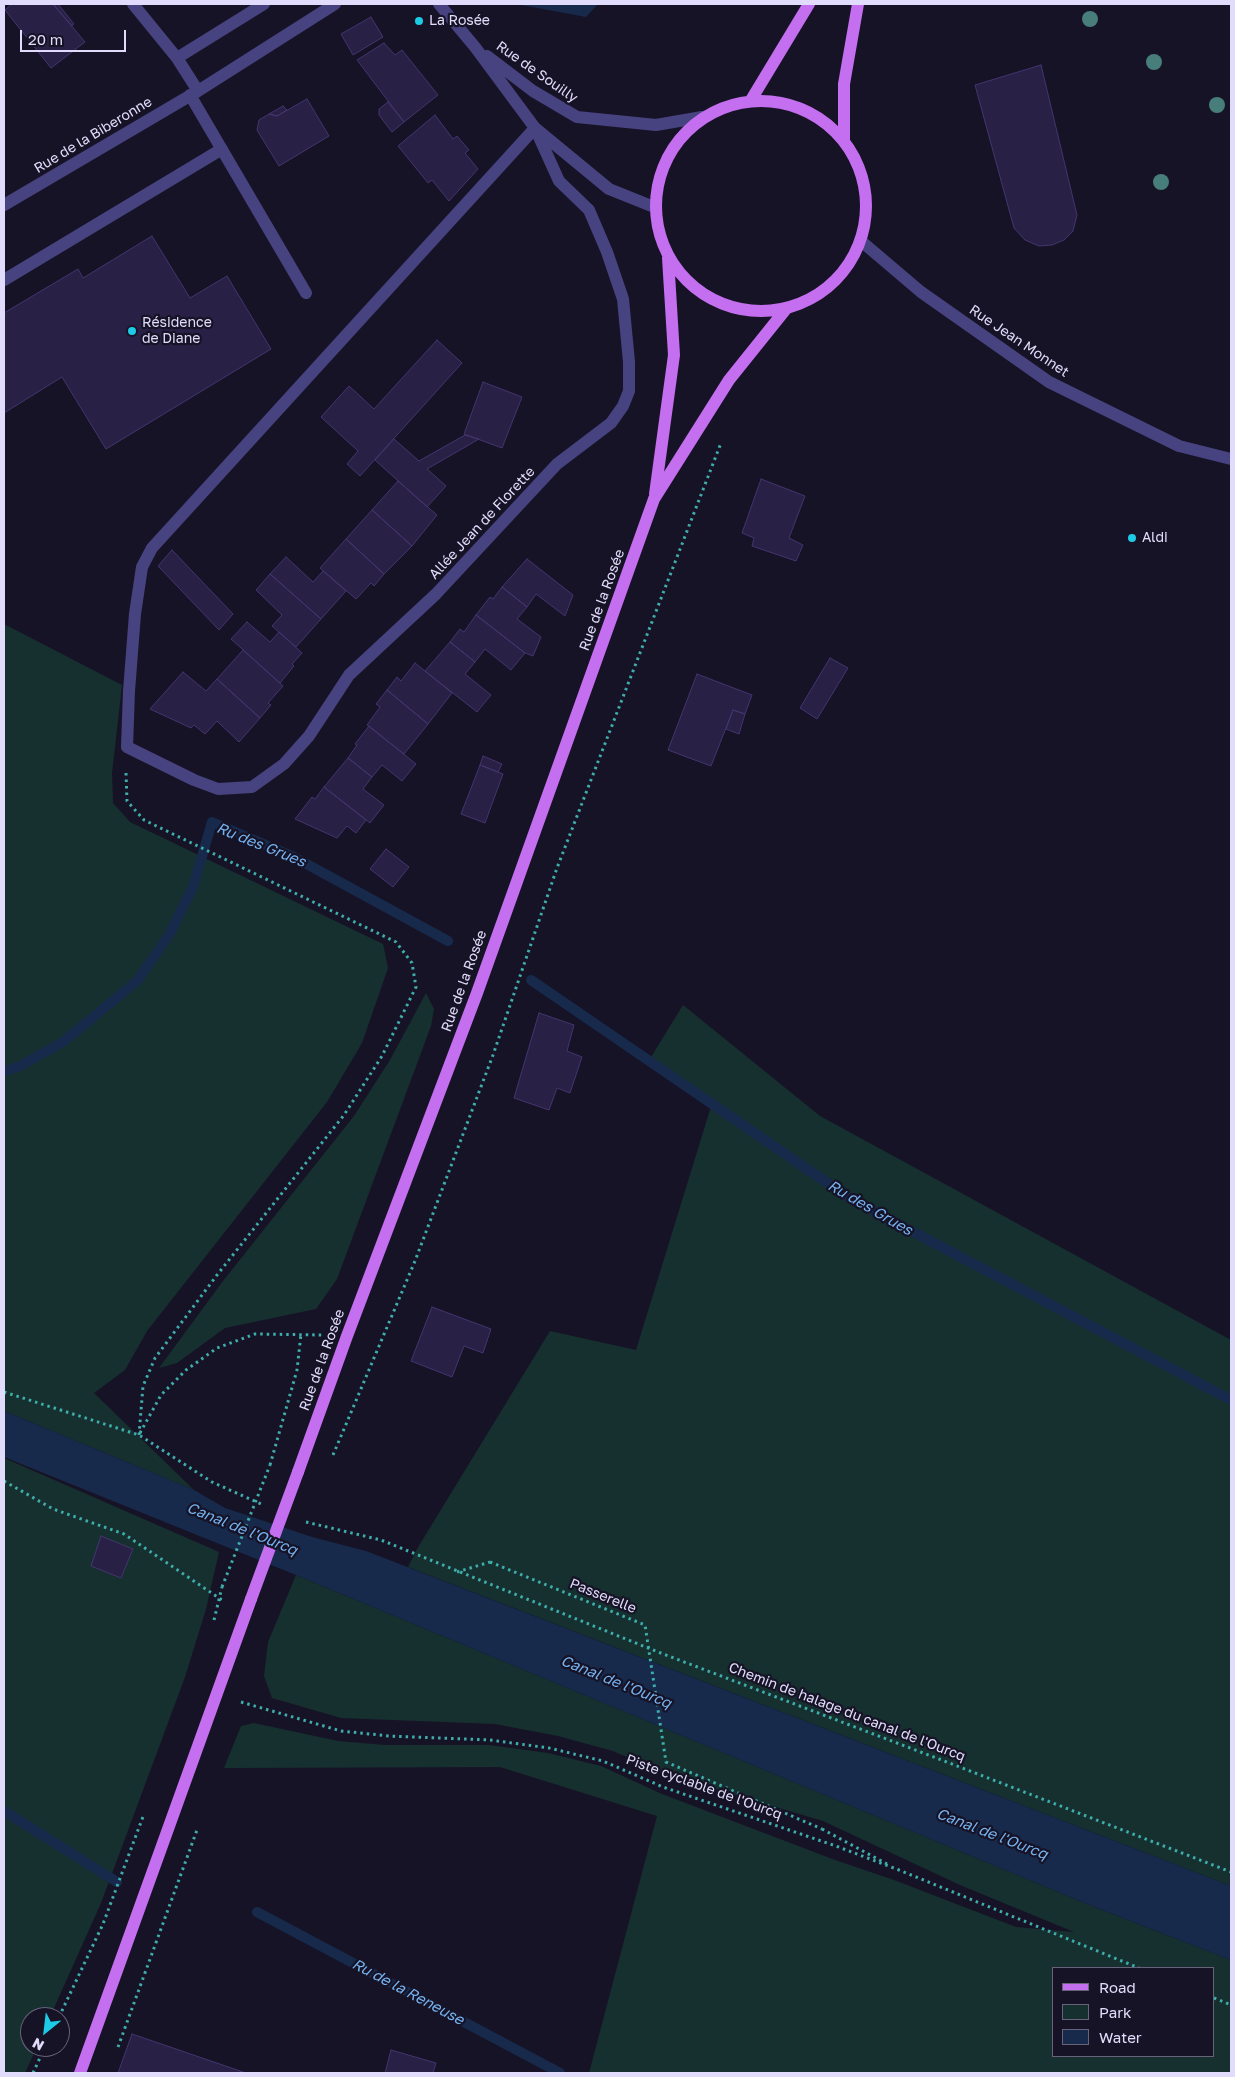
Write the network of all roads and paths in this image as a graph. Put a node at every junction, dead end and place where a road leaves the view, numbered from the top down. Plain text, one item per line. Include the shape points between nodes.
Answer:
1 (134, 4) edge
2 (264, 4) edge
3 (335, 4) edge
4 (439, 4) edge
5 (809, 4) edge
6 (858, 4) edge
7 (475, 46) junction
8 (177, 58) junction
9 (194, 93) junction
10 (751, 100) junction
11 (702, 117) junction
12 (535, 128) junction
13 (844, 141) junction
14 (222, 149) junction
15 (4, 205) edge
16 (654, 207) junction
17 (861, 241) junction
18 (668, 258) junction
19 (4, 280) edge
20 (306, 293) dead end
21 (786, 309) junction
22 (723, 438) dead end
23 (1231, 459) edge
24 (654, 499) junction
25 (127, 747) junction
26 (4, 1392) edge
27 (139, 1435) junction
28 (330, 1464) dead end
29 (4, 1481) edge
30 (456, 1572) joint
31 (218, 1599) junction
32 (247, 1613) junction
33 (212, 1627) dead end
34 (242, 1702) dead end
35 (148, 1805) dead end
36 (899, 1870) junction
37 (1231, 1872) edge
38 (1137, 1967) edge
39 (1215, 1998) edge
40 (1231, 2005) edge
41 (64, 2007) edge
42 (40, 2057) edge
43 (33, 2073) edge
44 (80, 2073) edge

1 - 8 street
2 - 8 street
3 - 9 street, Rue de la Biberonne
4 - 7 street, Rue de Souilly
5 - 10 main road
6 - 13 main road via 844,84
7 - 11 street, Rue de Souilly via 533,91 577,117 656,125
7 - 12 street, Rue de Souilly
8 - 9 street
9 - 14 street
9 - 15 street, Rue de la Biberonne
10 - 11 main road via 725,106
10 - 13 main road via 778,101 803,109 826,122
11 - 16 main road via 682,134 667,156 658,181
12 - 16 street, Rue de Souilly via 609,189
12 - 25 street via 152,548 142,567 135,614
12 - 25 street, Allée Jean de Florette via 559,181 589,210 623,299 629,362 629,391 623,406 611,423 558,464 436,594 349,675 309,736 284,764 252,787 218,789
13 - 17 main road via 858,163 865,189 866,215
14 - 19 street
14 - 20 street
16 - 18 main road via 658,234
17 - 21 main road via 844,272 818,295
17 - 23 street, Rue Jean Monnet via 921,292 1050,382 1179,446
18 - 21 main road via 690,284 718,303 751,311
18 - 24 main road, Rue de la Rosée via 674,355
21 - 24 main road, Rue de la Rosée via 729,380
22 - 28 path via 557,868 493,1055 415,1261
24 - 32 main road, Rue de la Rosée, bridge via 483,976
25 - 27 path via 127,801 144,820 396,942 412,963 416,987 382,1056 344,1115 217,1275 156,1358 143,1386
26 - 27 path
27 - 31 path, bridge via 160,1395 186,1370 217,1348 255,1334 301,1334 297,1370 270,1465
29 - 31 path via 53,1509 124,1534
30 - 36 path, Passerelle, bridge via 490,1562 645,1625 666,1762 822,1829
30 - 37 path, Chemin de halage du canal de l'Ourcq
31 - 32 path
31 - 33 path
32 - 44 main road, Rue de la Rosée
34 - 36 path, Piste cyclable de l'Ourcq via 341,1731 490,1740 550,1748 603,1761 663,1786
35 - 41 path via 103,1924
36 - 38 path, Piste cyclable de l'Ourcq
39 - 40 path
42 - 43 path

